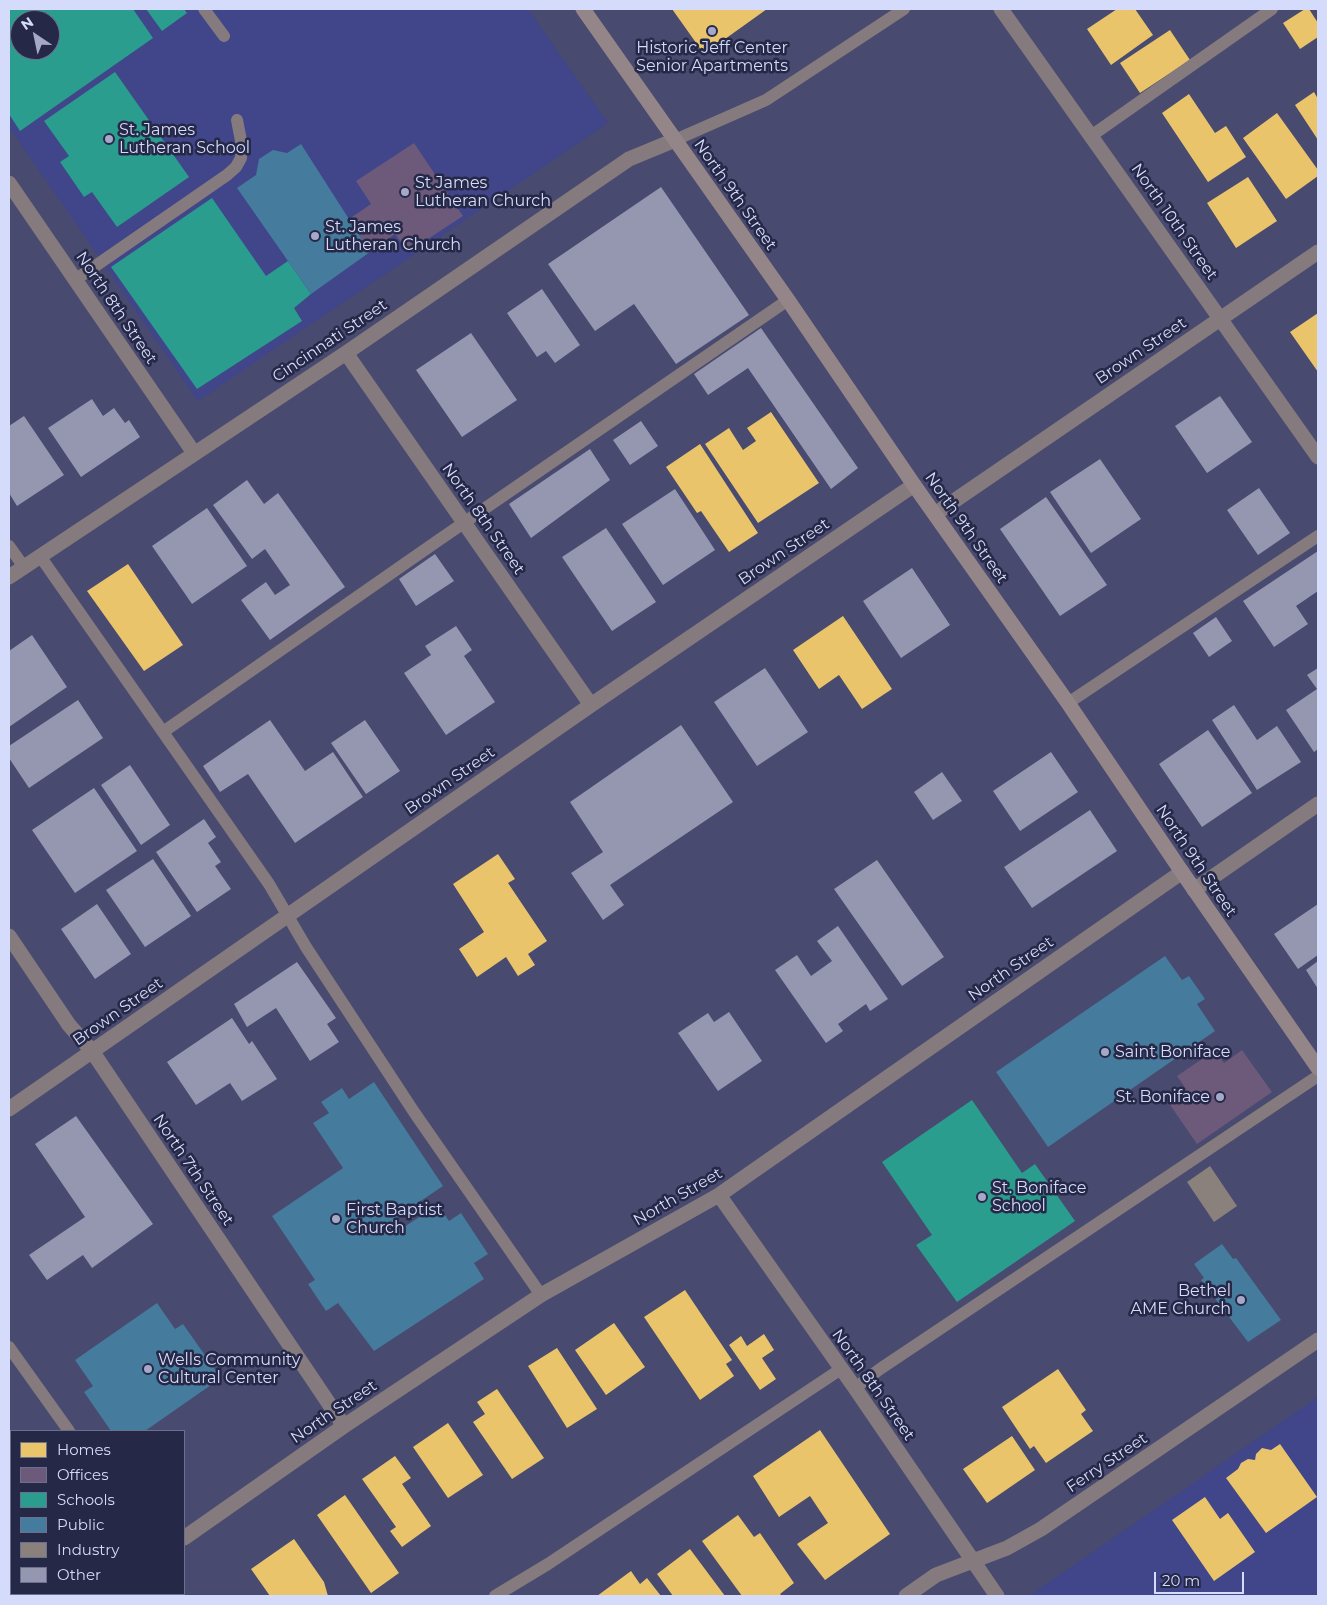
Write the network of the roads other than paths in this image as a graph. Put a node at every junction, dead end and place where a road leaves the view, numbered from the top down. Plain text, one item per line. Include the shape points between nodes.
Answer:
1 (204, 9) edge
2 (582, 9) edge
3 (904, 9) edge
4 (1001, 9) edge
5 (1272, 9) edge
6 (224, 36) dead end
7 (237, 120) dead end
8 (1091, 136) junction
9 (675, 140) junction
10 (9, 183) edge
11 (1318, 252) edge
12 (75, 280) junction
13 (788, 300) junction
14 (1220, 318) junction
15 (346, 352) junction
16 (194, 453) junction
17 (1318, 457) edge
18 (914, 485) junction
19 (935, 514) junction
20 (464, 523) junction
21 (1318, 536) edge
22 (9, 546) edge
23 (40, 556) junction
24 (24, 567) junction
25 (9, 577) edge
26 (1068, 703) junction
27 (591, 705) junction
28 (162, 732) junction
29 (1318, 804) edge
30 (1182, 872) junction
31 (1194, 890) junction
32 (288, 915) junction
33 (9, 936) edge
34 (92, 1051) junction
35 (1318, 1068) edge
36 (1318, 1076) edge
37 (9, 1109) edge
38 (719, 1195) junction
39 (541, 1295) junction
40 (1318, 1340) edge
41 (9, 1347) edge
42 (841, 1369) junction
43 (855, 1388) junction
44 (344, 1426) junction
45 (68, 1430) edge
46 (185, 1537) edge
47 (973, 1561) junction
48 (495, 1596) edge
49 (906, 1596) edge
50 (997, 1596) edge

1 - 6 lane
2 - 9 main road, North 9th Street
3 - 9 lane via 766,100
4 - 8 street, North 10th Street
5 - 8 lane
7 - 12 lane via 242,146 236,167
8 - 14 street, North 10th Street
9 - 13 main road, North 9th Street
9 - 15 street, Cincinnati Street via 629,159
10 - 12 street, North 8th Street
11 - 14 street, Brown Street
12 - 16 street, North 8th Street
13 - 18 main road, North 9th Street
13 - 20 lane
14 - 17 street, North 10th Street
14 - 19 street, Brown Street
15 - 16 street, Cincinnati Street
15 - 20 street, North 8th Street
16 - 23 street, Cincinnati Street
18 - 19 main road, North 9th Street
18 - 27 street, Brown Street
19 - 26 main road, North 9th Street
20 - 27 street, North 8th Street
20 - 28 lane
21 - 26 lane
22 - 24 lane
23 - 24 street, Cincinnati Street
23 - 28 lane
24 - 25 street, Cincinnati Street
26 - 30 main road, North 9th Street
27 - 32 street, Brown Street
28 - 32 lane
29 - 31 street
30 - 31 main road, North 9th Street
30 - 38 street, North Street
31 - 35 main road, North 9th Street
32 - 34 street, Brown Street
32 - 39 lane via 414,1112
33 - 34 street, North 7th Street via 69,1025
34 - 37 street, Brown Street
34 - 44 street, North 7th Street
36 - 43 lane
38 - 39 street, North Street
38 - 42 street, North 8th Street
39 - 44 street, North Street
40 - 47 street, Ferry Street via 1041,1529 1016,1544
41 - 45 lane
42 - 43 street, North 8th Street
42 - 48 lane
43 - 47 street, North 8th Street
44 - 46 street, North Street
47 - 49 street, Ferry Street via 936,1576
47 - 50 street, North 8th Street

